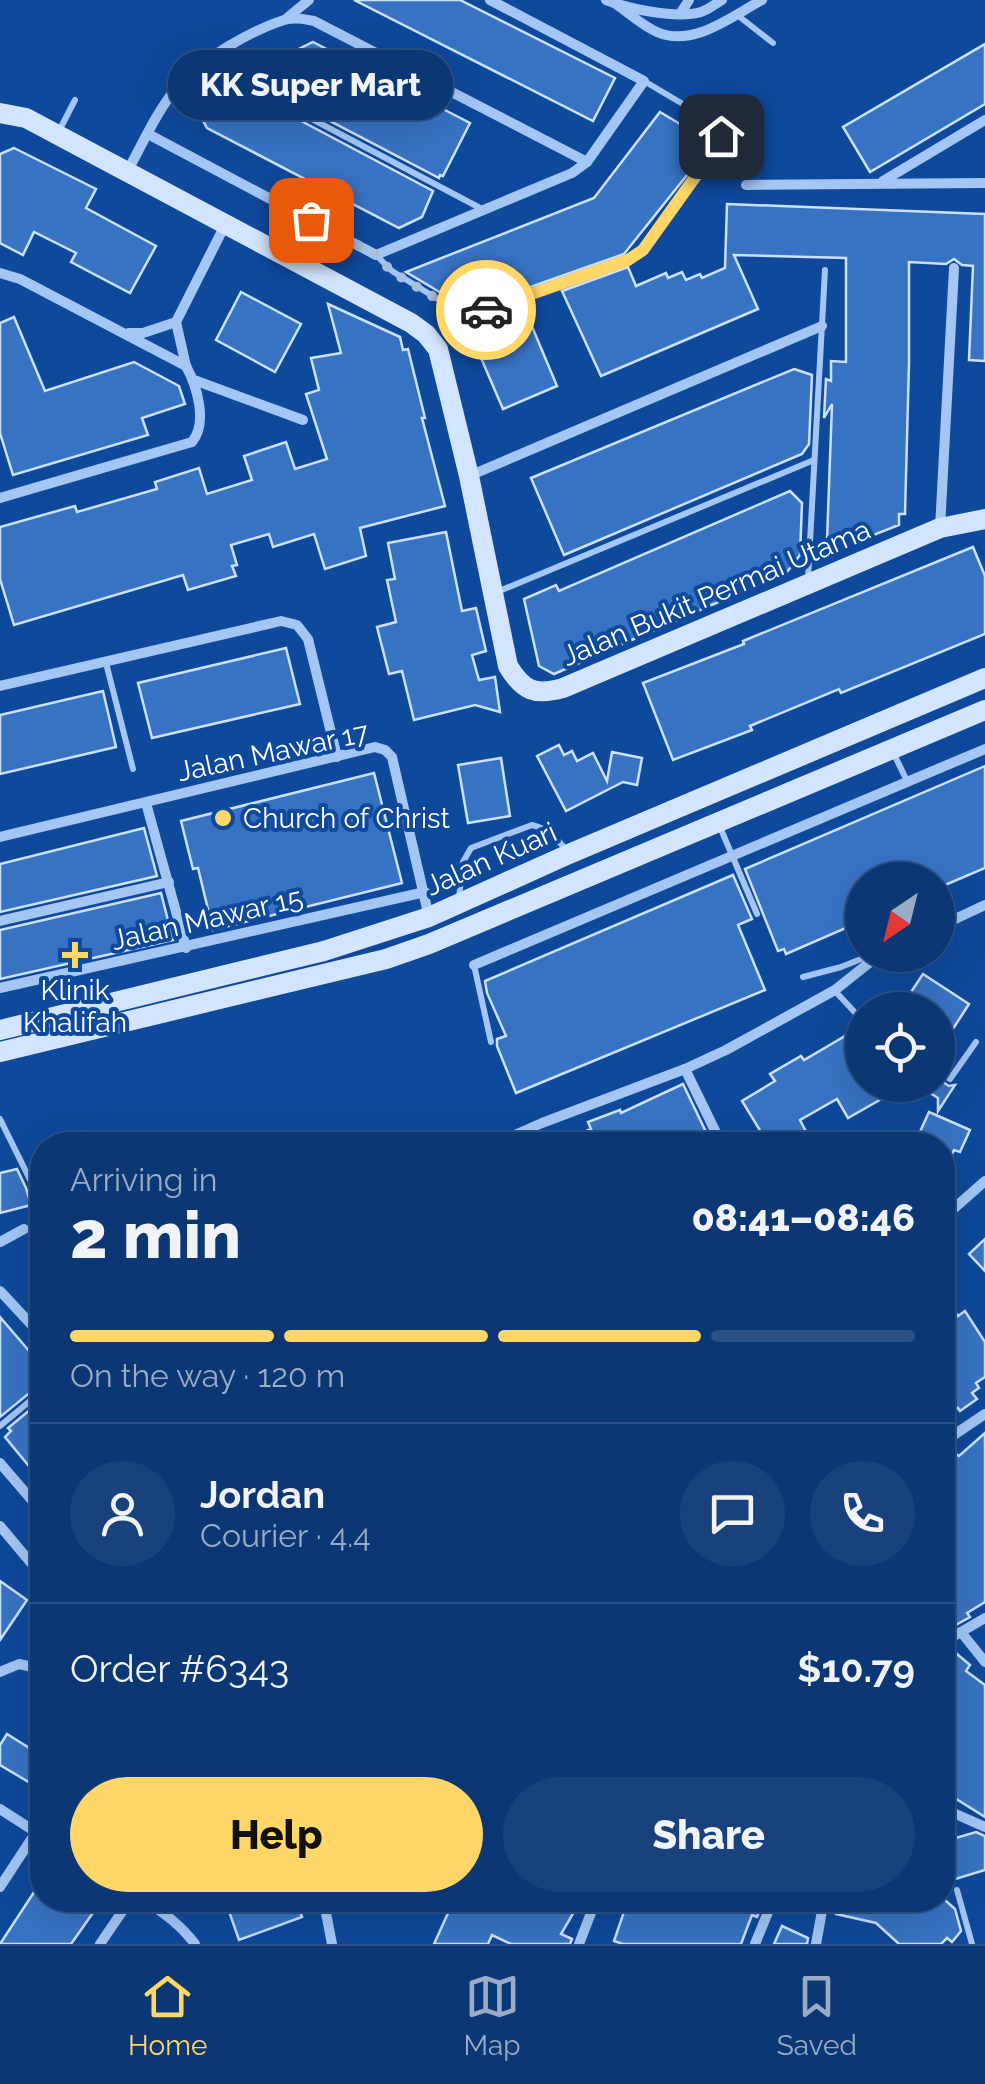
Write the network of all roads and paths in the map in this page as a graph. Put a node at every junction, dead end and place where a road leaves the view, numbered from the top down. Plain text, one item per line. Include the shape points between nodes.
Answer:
1 (310, 0) edge
2 (490, 0) edge
3 (689, 0) edge
4 (736, 0) edge
5 (762, 0) edge
6 (717, 1) edge
7 (612, 2) edge
8 (737, 13) junction
9 (680, 14) junction
10 (285, 20) junction
11 (772, 43) dead end
12 (204, 62) junction
13 (644, 81) junction
14 (75, 100) dead end
15 (0, 113) edge
16 (985, 120) edge
17 (148, 134) junction
18 (57, 135) junction
19 (587, 162) junction
20 (126, 172) junction
21 (984, 183) edge
22 (879, 184) junction
23 (746, 185) dead end
24 (484, 210) junction
25 (225, 225) junction
26 (376, 255) junction
27 (954, 268) dead end
28 (825, 270) dead end
29 (0, 273) edge
30 (176, 322) junction
31 (822, 326) junction
32 (124, 333) junction
33 (186, 366) junction
34 (194, 380) junction
35 (303, 420) dead end
36 (814, 460) junction
37 (469, 476) junction
38 (0, 498) edge
39 (985, 519) edge
40 (940, 528) junction
41 (807, 583) junction
42 (492, 594) junction
43 (106, 662) junction
44 (985, 678) edge
45 (0, 686) edge
46 (985, 710) edge
47 (985, 748) edge
48 (892, 751) junction
49 (337, 757) junction
50 (134, 770) dead end
51 (907, 782) junction
52 (146, 803) junction
53 (718, 822) junction
54 (0, 837) edge
55 (569, 854) junction
56 (732, 855) junction
57 (169, 882) junction
58 (424, 892) junction
59 (458, 904) junction
60 (985, 906) edge
61 (757, 914) dead end
62 (430, 917) junction
63 (955, 919) edge
64 (0, 921) edge
65 (186, 948) junction
66 (474, 965) joint
67 (845, 965) edge
68 (857, 972) edge
69 (803, 977) dead end
70 (0, 988) edge
71 (834, 990) junction
72 (845, 1002) edge
73 (0, 1030) edge
74 (491, 1042) dead end
75 (976, 1042) dead end
76 (0, 1052) edge
77 (686, 1068) junction
78 (955, 1072) edge
79 (0, 1119) edge
80 (522, 1132) edge
81 (716, 1132) edge
82 (30, 1180) edge
83 (984, 1186) edge
84 (955, 1209) edge
85 (24, 1229) dead end
86 (0, 1242) edge
87 (0, 1292) edge
88 (30, 1323) edge
89 (30, 1401) edge
90 (985, 1414) edge
91 (0, 1426) edge
92 (955, 1435) edge
93 (0, 1463) edge
94 (30, 1498) edge
95 (0, 1526) edge
96 (30, 1562) edge
97 (985, 1618) edge
98 (961, 1632) junction
99 (955, 1635) edge
100 (985, 1662) edge
101 (30, 1666) edge
102 (0, 1672) edge
103 (0, 1810) edge
104 (955, 1814) edge
105 (985, 1827) edge
106 (30, 1828) edge
107 (30, 1846) edge
108 (0, 1887) edge
109 (956, 1890) dead end
110 (122, 1912) edge
111 (162, 1912) edge
112 (170, 1912) edge
113 (326, 1912) edge
114 (591, 1912) edge
115 (768, 1912) edge
116 (822, 1912) edge
117 (168, 1916) junction
118 (100, 1944) edge
119 (195, 1944) edge
120 (332, 1944) edge
121 (579, 1944) edge
122 (755, 1944) edge
123 (816, 1944) edge
124 (972, 1944) edge

1 - 10 street
2 - 13 street
3 - 9 street
4 - 8 street
5 - 8 street
6 - 8 street
6 - 9 street
7 - 8 street via 654,31 678,37
7 - 9 street
8 - 11 lane
10 - 12 street
10 - 19 street via 314,22
12 - 17 street via 180,84
12 - 24 lane
13 - 19 street
13 - 26 lane via 715,123 721,136 654,237 628,260 467,317 392,272
14 - 18 lane
15 - 18 street, Jalan Bukit Permai Utama
16 - 22 street
17 - 20 street
17 - 26 street
18 - 20 street, Jalan Bukit Permai Utama
19 - 24 street
20 - 25 street, Jalan Bukit Permai Utama
21 - 22 street
22 - 23 street
24 - 26 street
25 - 30 street
25 - 37 street, Jalan Bukit Permai Utama via 426,334 438,349
27 - 40 street
28 - 31 lane
29 - 32 street
30 - 32 street
30 - 33 street
31 - 36 lane
31 - 37 street
32 - 33 street
33 - 34 street
34 - 35 street
34 - 38 street via 200,426 192,442
36 - 41 lane
36 - 42 lane
37 - 42 street, Jalan Bukit Permai Utama
39 - 40 street, Jalan Bukit Permai Utama
40 - 41 street, Jalan Bukit Permai Utama
41 - 42 street, Jalan Bukit Permai Utama via 547,693 523,686 508,666
43 - 45 street
43 - 49 street via 280,621 297,625 308,639
43 - 50 lane
44 - 55 street, Jalan Kuari
46 - 48 street, Jalan Kuari
47 - 51 street
48 - 51 lane
48 - 53 street, Jalan Kuari
49 - 52 street, Jalan Mawar 17
49 - 58 street, Jalan Mawar 17 via 376,747 392,758
51 - 56 street
52 - 54 street, Jalan Mawar 17
52 - 57 street
53 - 56 lane
53 - 76 street, Jalan Kuari via 386,960
55 - 59 street, Jalan Kuari
55 - 59 lane via 553,834 532,826 471,848
56 - 61 lane
56 - 66 street
57 - 64 street
57 - 65 street
58 - 62 street, Jalan Mawar 17
58 - 65 street, Jalan Mawar 15
59 - 62 street, Jalan Kuari
60 - 63 street
62 - 73 street, Jalan Kuari via 324,951
65 - 70 street, Jalan Mawar 15
66 - 74 lane
67 - 69 lane
68 - 71 street
71 - 72 lane
71 - 77 street
75 - 78 lane
77 - 80 street
77 - 81 street
79 - 82 lane
83 - 84 street
85 - 86 street
87 - 88 street
89 - 91 lane
90 - 92 street
93 - 94 street
95 - 96 street
97 - 98 street
98 - 99 street
98 - 100 street
101 - 102 street
103 - 106 street
104 - 105 street
107 - 108 street
109 - 124 lane
110 - 118 street
111 - 117 street
112 - 117 lane
113 - 120 street
114 - 121 street
115 - 122 street
116 - 123 street
117 - 119 street

